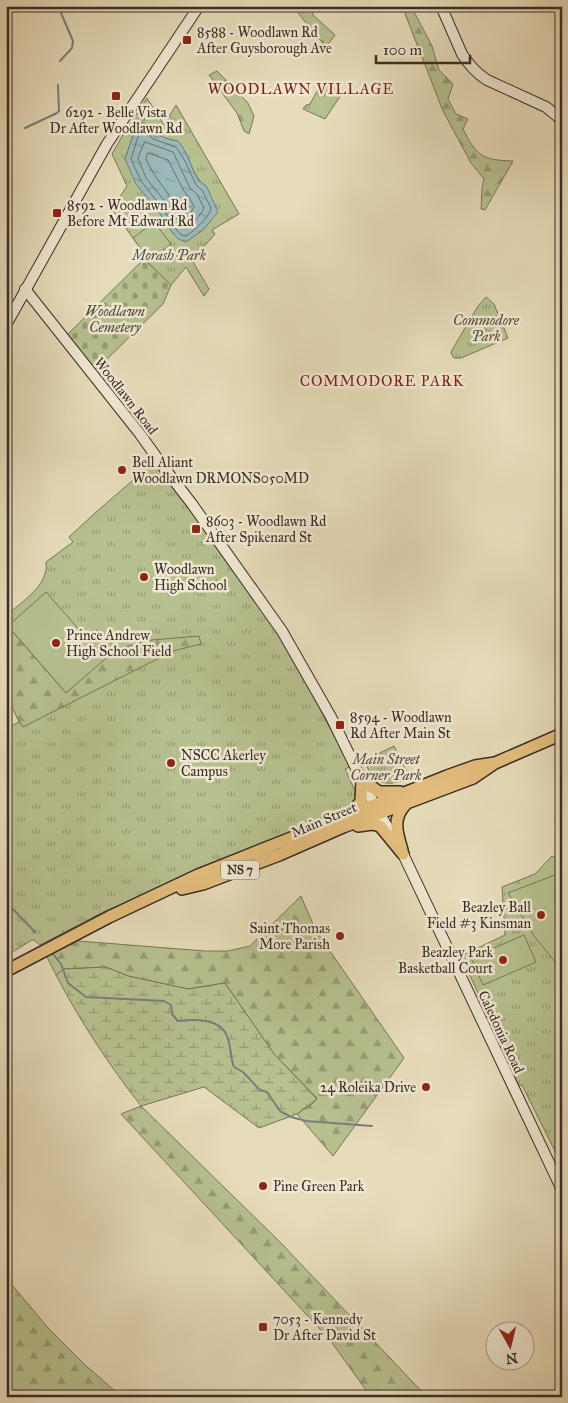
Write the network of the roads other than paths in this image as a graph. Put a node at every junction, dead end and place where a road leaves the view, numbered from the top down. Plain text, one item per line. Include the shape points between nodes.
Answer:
1 (199, 6) edge
2 (441, 6) edge
3 (562, 120) edge
4 (25, 289) junction
5 (6, 325) edge
6 (562, 734) edge
7 (495, 763) junction
8 (362, 780) junction
9 (406, 792) junction
10 (404, 805) junction
11 (377, 809) junction
12 (349, 816) junction
13 (343, 827) junction
14 (403, 854) junction
15 (160, 894) junction
16 (6, 971) edge
17 (562, 1190) edge

1 - 4 street via 123,118
2 - 3 street via 462,54 478,74 546,107
4 - 5 street
4 - 8 street, Woodlawn Road via 140,434 273,617 331,717
6 - 7 main road, Main Street / NS 7
7 - 9 main road, Main Street / NS 7 via 475,766
7 - 10 main road, Main Street / NS 7 via 473,778
8 - 9 main road via 379,792
8 - 11 street, Woodlawn Road
8 - 12 main road via 361,801
9 - 11 main road, Main Street / NS 7
10 - 11 main road, Main Street / NS 7
10 - 14 main road via 396,822
11 - 12 main road, Main Street / NS 7
11 - 13 main road, Main Street / NS 7
11 - 14 street, Caledonia Road
12 - 15 main road, Main Street / NS 7 via 198,875
13 - 14 main road via 380,826
13 - 15 main road, Main Street / NS 7 via 203,884
14 - 17 street, Caledonia Road
15 - 16 main road, Main Street / NS 7

